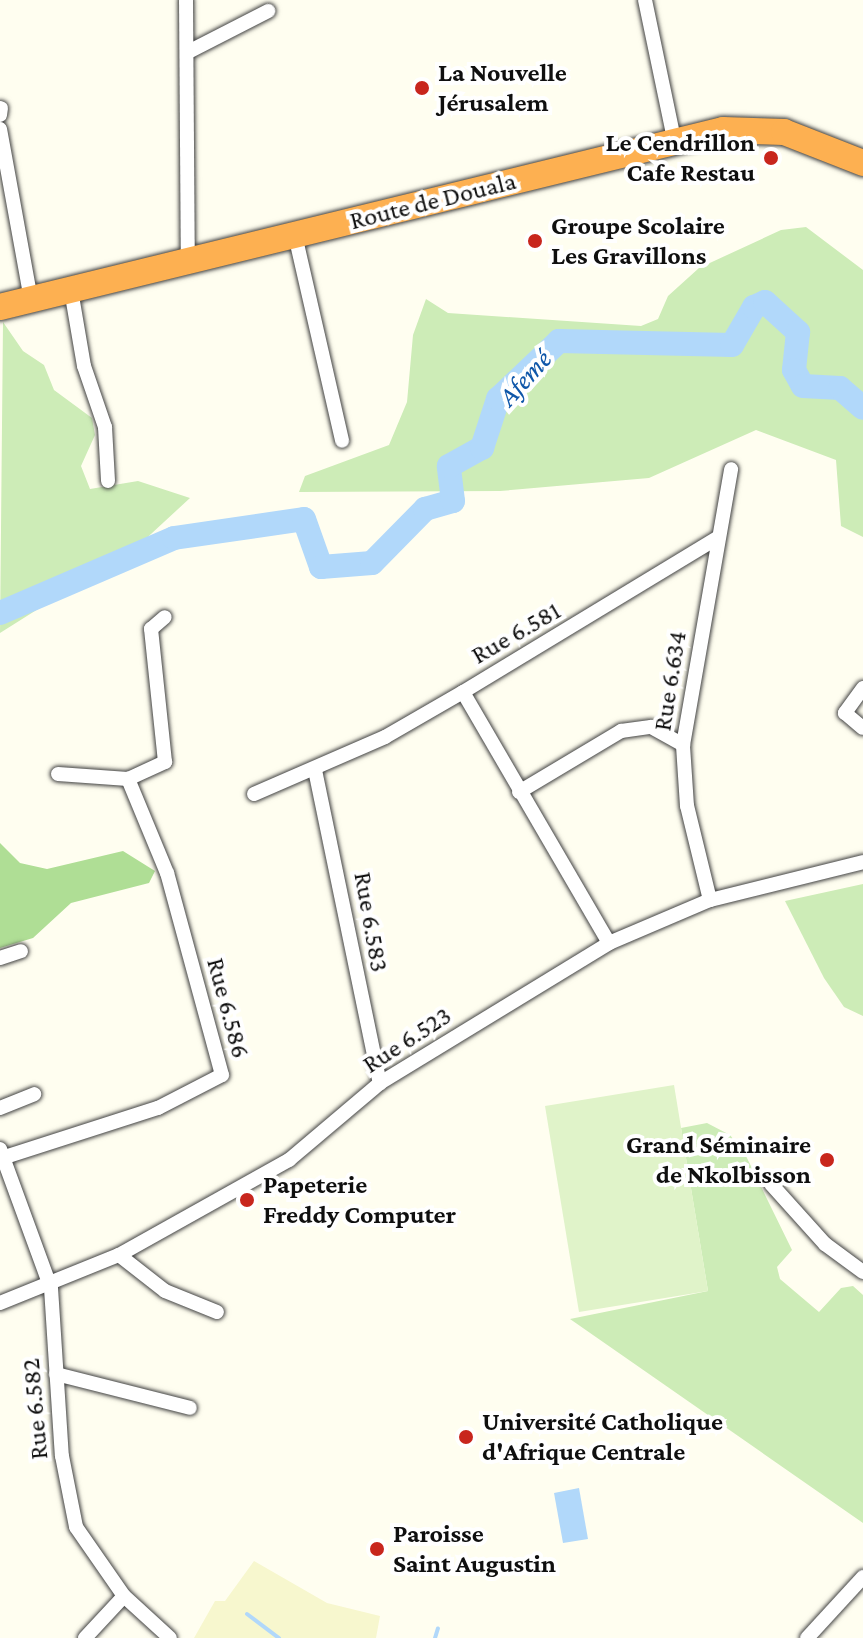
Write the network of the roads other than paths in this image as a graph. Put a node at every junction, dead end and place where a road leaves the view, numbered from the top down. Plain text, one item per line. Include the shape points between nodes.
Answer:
1 (186, 0) edge
2 (645, 0) edge
3 (268, 11) dead end
4 (190, 51) junction
5 (1, 108) edge
6 (0, 115) edge
7 (0, 129) edge
8 (674, 139) junction
9 (863, 163) edge
10 (295, 235) junction
11 (188, 261) junction
12 (71, 290) junction
13 (31, 299) junction
14 (0, 307) edge
15 (342, 441) dead end
16 (731, 469) dead end
17 (108, 481) dead end
18 (717, 538) junction
19 (165, 617) dead end
20 (863, 688) edge
21 (463, 692) junction
22 (863, 728) edge
23 (683, 745) junction
24 (315, 770) junction
25 (58, 774) dead end
26 (128, 779) junction
27 (519, 792) junction
28 (254, 794) dead end
29 (863, 862) edge
30 (710, 900) junction
31 (609, 943) junction
32 (21, 951) dead end
33 (0, 958) edge
34 (380, 1083) junction
35 (34, 1094) dead end
36 (0, 1108) edge
37 (2, 1153) edge
38 (771, 1184) dead end
39 (119, 1255) junction
40 (863, 1272) edge
41 (51, 1288) junction
42 (0, 1303) edge
43 (217, 1312) dead end
44 (56, 1374) junction
45 (190, 1408) dead end
46 (863, 1577) edge
47 (124, 1596) junction
48 (166, 1637) edge
49 (85, 1638) edge
50 (807, 1638) edge

1 - 4 street
2 - 8 street
3 - 4 street
4 - 11 street
5 - 6 street
7 - 13 street
8 - 9 highway, Route de Douala via 757,128 830,146
8 - 10 highway, Route de Douala
10 - 11 highway, Route de Douala
10 - 15 street
11 - 12 highway, Route de Douala
12 - 13 highway, Route de Douala
12 - 17 street via 84,366 105,427
13 - 14 highway, Route de Douala
16 - 18 street, Rue 6.634
18 - 21 street, Rue 6.581
18 - 23 street, Rue 6.634
19 - 26 street via 151,629 165,762
20 - 22 street via 845,713
21 - 24 street
21 - 27 street, Rue 6.581
23 - 27 street via 651,727 621,731
23 - 30 street, Rue 6.634 via 687,806
24 - 28 street
24 - 34 street, Rue 6.583
25 - 26 street
26 - 37 street, Rue 6.586 via 167,873 222,1075 158,1108
27 - 31 street, Rue 6.581
29 - 30 street, Rue 6.523
30 - 31 street, Rue 6.523
31 - 34 street, Rue 6.523
32 - 33 street
34 - 39 street, Rue 6.523 via 313,1145
35 - 36 street
37 - 41 street, Rue 6.582
38 - 40 street via 825,1244
39 - 41 street, Rue 6.523
39 - 43 street via 165,1291
41 - 42 street, Rue 6.523
41 - 44 street, Rue 6.582
44 - 45 street
44 - 47 street, Rue 6.582 via 76,1527
46 - 50 street
47 - 48 street, Rue 6.582
47 - 49 street

